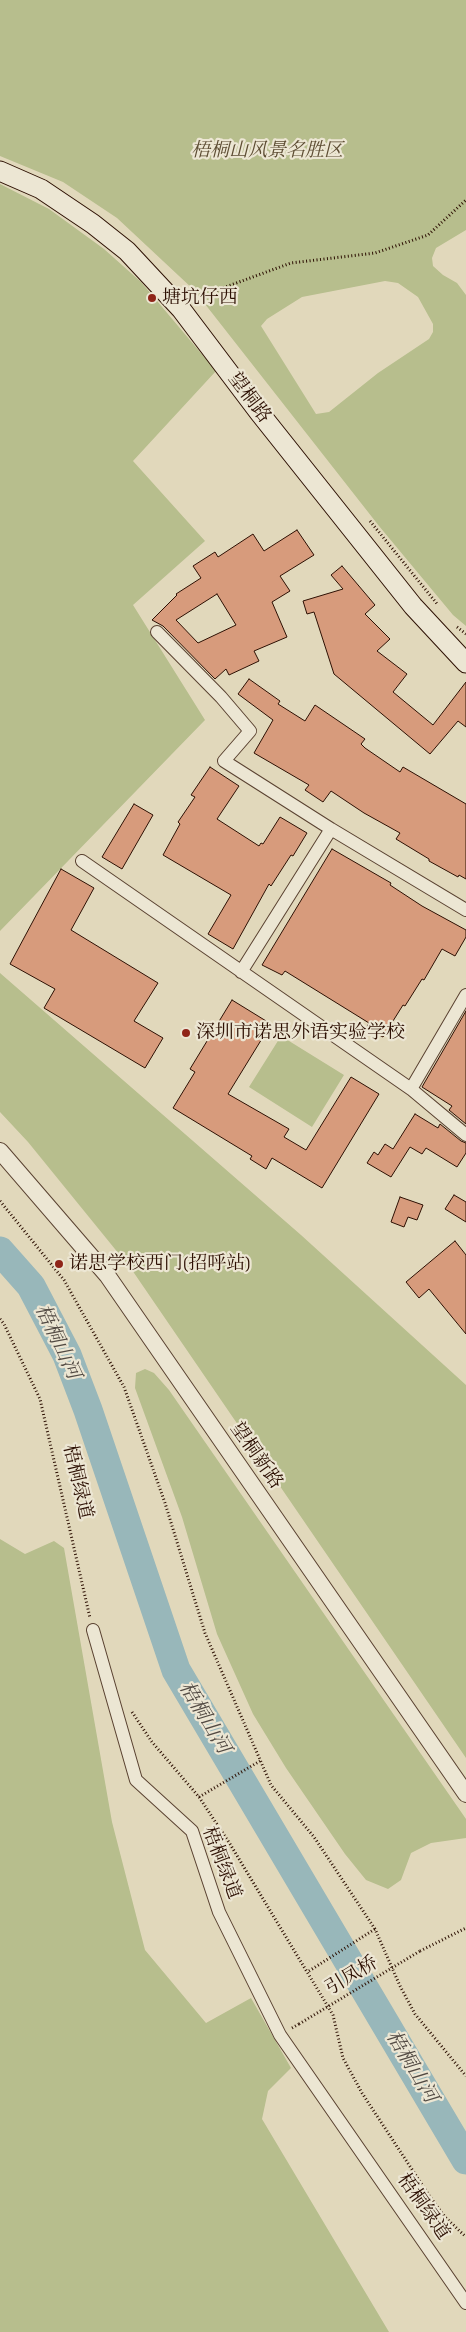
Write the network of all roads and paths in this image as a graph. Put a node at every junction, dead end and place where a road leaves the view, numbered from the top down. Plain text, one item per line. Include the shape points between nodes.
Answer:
1 (0, 171) edge
2 (466, 200) edge
3 (181, 309) junction
4 (156, 632) dead end
5 (466, 662) edge
6 (332, 830) junction
7 (82, 861) dead end
8 (466, 910) edge
9 (241, 972) junction
10 (466, 995) edge
11 (411, 1089) junction
12 (466, 1135) edge
13 (0, 1151) edge
14 (0, 1201) edge
15 (0, 1319) edge
16 (93, 1630) joint
17 (128, 1706) dead end
18 (260, 1761) junction
19 (466, 1794) edge
20 (199, 1797) junction
21 (466, 1928) edge
22 (375, 1929) junction
23 (308, 1971) junction
24 (298, 2024) dead end
25 (466, 2076) edge
26 (466, 2237) edge
27 (466, 2303) edge

1 - 3 main road, 望桐路 via 41,189 93,224 127,251
2 - 3 path via 428,234 375,253 291,263 220,289
3 - 5 main road, 望桐路 via 413,606
4 - 6 street via 250,731 224,761
6 - 8 street
6 - 9 street
7 - 9 street
9 - 11 street
10 - 11 street
11 - 12 street
13 - 19 street, 望桐新路 via 107,1275
14 - 18 path via 64,1280 124,1386 205,1633
15 - 16 path, 梧桐绿道 via 40,1399
16 - 27 street, 梧桐绿道 via 136,1780 192,1831 219,1912 280,2035
17 - 20 path via 152,1742
18 - 20 path
18 - 22 path via 271,1785 314,1837
20 - 23 path
21 - 24 path, 引凤桥, bridge via 420,1951
22 - 23 path
22 - 25 path via 415,2014
23 - 26 path via 334,2014 343,2058 362,2093 430,2197

